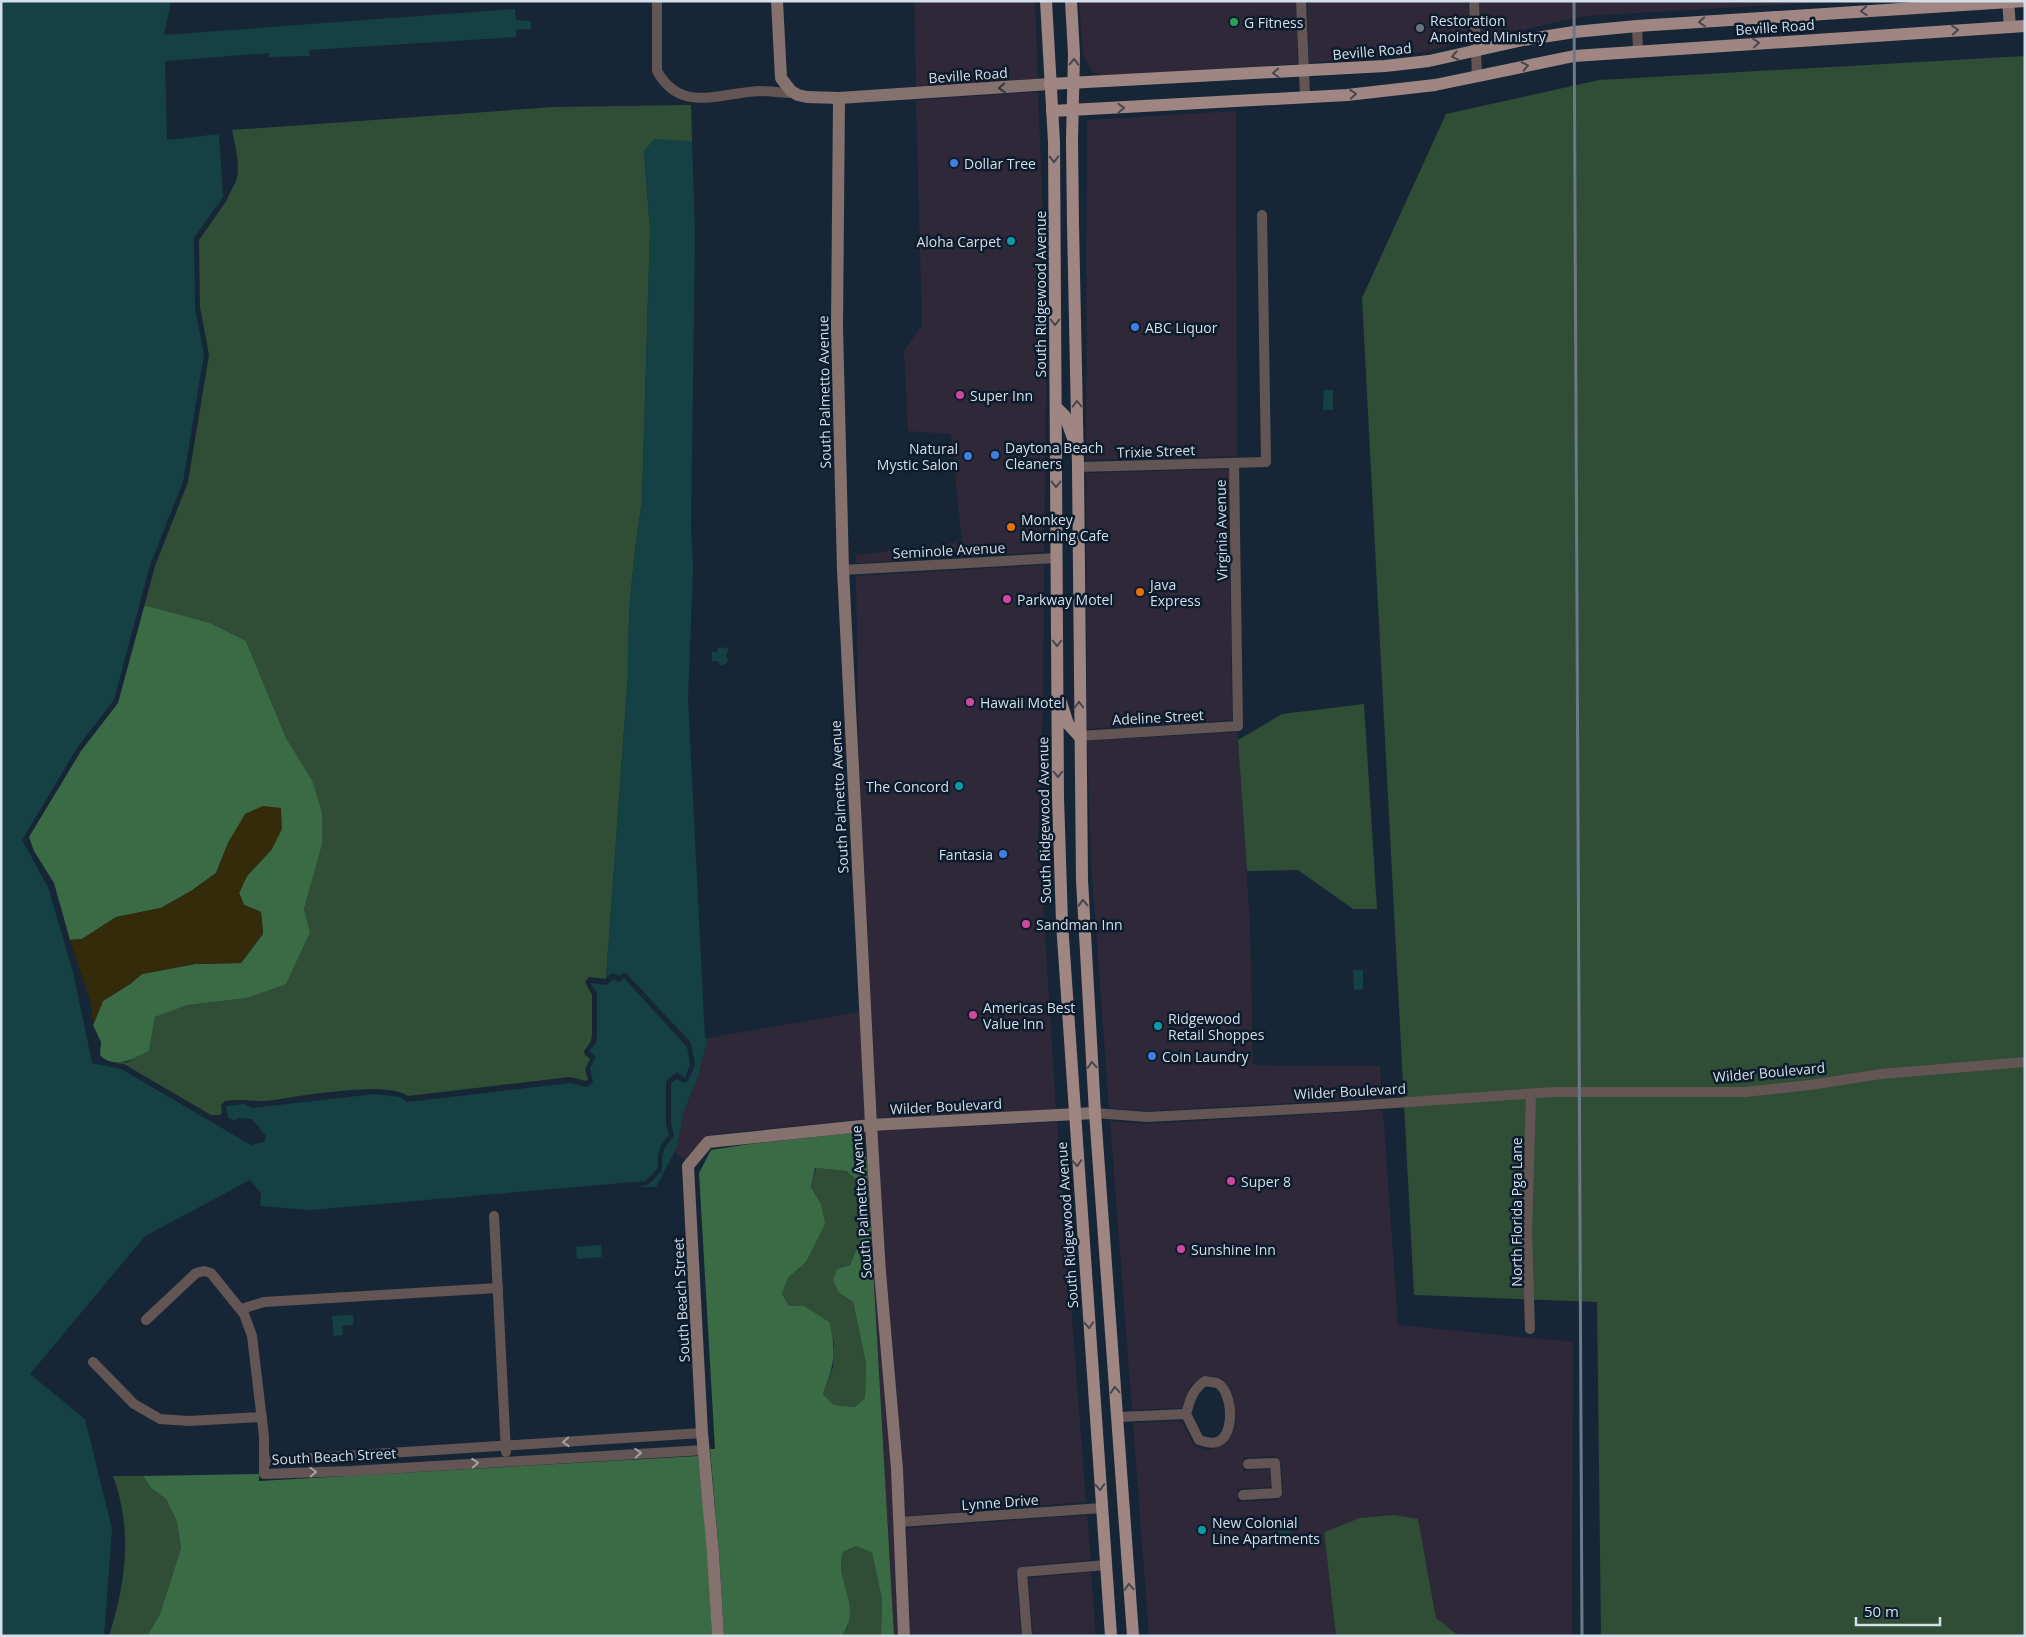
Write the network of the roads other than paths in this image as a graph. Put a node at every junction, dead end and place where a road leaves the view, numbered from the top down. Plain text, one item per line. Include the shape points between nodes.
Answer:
1 (657, 1) edge
2 (777, 1) edge
3 (1046, 1) edge
4 (1071, 1) edge
5 (1302, 1) edge
6 (1474, 1) edge
7 (2025, 1) edge
8 (2008, 2) edge
9 (1637, 26) junction
10 (2025, 26) edge
11 (2010, 27) junction
12 (1638, 50) junction
13 (1476, 52) junction
14 (1304, 71) junction
15 (1477, 77) junction
16 (1050, 84) junction
17 (1073, 84) junction
18 (794, 93) junction
19 (1305, 97) junction
20 (838, 98) junction
21 (1052, 111) junction
22 (1073, 111) junction
23 (1262, 215) dead end
24 (1056, 408) junction
25 (1078, 453) junction
26 (1234, 463) junction
27 (1078, 467) junction
28 (1057, 558) junction
29 (843, 570) junction
30 (1058, 690) junction
31 (1238, 726) joint
32 (1080, 736) junction
33 (2025, 1062) edge
34 (1531, 1094) junction
35 (1095, 1113) junction
36 (1074, 1114) junction
37 (871, 1125) junction
38 (688, 1166) joint
39 (494, 1216) dead end
40 (498, 1288) junction
41 (241, 1310) junction
42 (146, 1320) dead end
43 (1530, 1329) dead end
44 (94, 1362) dead end
45 (1186, 1414) junction
46 (262, 1417) junction
47 (1117, 1417) junction
48 (702, 1433) junction
49 (506, 1446) junction
50 (704, 1450) junction
51 (264, 1461) junction
52 (507, 1461) junction
53 (1248, 1464) dead end
54 (1243, 1495) dead end
55 (1102, 1508) junction
56 (900, 1522) junction
57 (1106, 1565) junction
58 (718, 1636) edge
59 (904, 1636) edge
60 (1027, 1636) edge
61 (1111, 1636) edge
62 (1133, 1636) edge

1 - 18 street via 657,70 674,91 683,96 697,97 758,91
2 - 18 street via 781,78
3 - 16 main road, South Ridgewood Avenue
17 -> 4 main road
5 - 14 street
6 - 13 street
7 - 8 main road, Beville Road
8 -> 9 main road, Beville Road
8 - 11 street
9 - 12 street
9 - 13 main road, Beville Road via 1523,40
10 - 11 main road, Beville Road
12 -> 11 main road, Beville Road
15 -> 12 main road, Beville Road via 1574,56
13 -> 14 main road, Beville Road via 1389,66
13 - 15 street
14 -> 17 main road, Beville Road
14 - 19 street
19 -> 15 main road, Beville Road via 1390,91
16 - 17 main road, Beville Road
16 -> 20 street, Beville Road
16 - 21 main road, South Ridgewood Avenue
17 - 22 main road
18 - 20 street via 807,97
22 -> 19 main road, Beville Road
20 - 29 street, South Palmetto Avenue via 837,327
21 - 22 main road, Beville Road
21 -> 24 main road, South Ridgewood Avenue
25 -> 22 main road
23 - 26 street, Virginia Avenue via 1266,462
24 - 25 main road via 1065,416
24 -> 28 main road, South Ridgewood Avenue
25 - 27 main road
26 - 27 street, Trixie Street
26 - 31 street, Virginia Avenue
32 -> 27 main road
28 - 29 street, Seminole Avenue
28 -> 30 main road, South Ridgewood Avenue
29 - 37 street, South Palmetto Avenue
30 - 32 main road via 1068,724
30 -> 36 main road, South Ridgewood Avenue via 1061,917
31 - 32 street, Adeline Street
35 -> 32 main road via 1084,934
33 - 34 street, Wilder Boulevard via 1881,1074 1745,1092
34 - 35 street, Wilder Boulevard via 1147,1117
34 - 43 street, North Florida Pga Lane via 1527,1232
35 - 36 street, Wilder Boulevard
47 -> 35 main road
36 - 37 street, Wilder Boulevard
36 -> 55 main road, South Ridgewood Avenue
37 - 38 street, Wilder Boulevard via 708,1142
37 - 56 street, South Palmetto Avenue
38 - 48 street, South Beach Street
39 - 40 street
40 - 41 street via 264,1302
40 - 49 street
41 - 42 street, South Beach Street via 204,1271 196,1273
41 - 46 street, South Beach Street via 252,1336
44 - 46 street via 134,1404 160,1419 189,1421
45 - 45 street via 1198,1440 1212,1444 1227,1433 1230,1422 1225,1392 1217,1383 1205,1382 1196,1388
45 - 47 street
46 - 51 street, South Beach Street
62 -> 47 main road
48 -> 49 street, South Beach Street
48 - 50 street, South Beach Street
49 - 51 street, South Beach Street
49 - 52 street
52 -> 50 street, South Beach Street
50 - 58 street, South Beach Street
51 -> 52 street, South Beach Street via 264,1474
53 - 54 street via 1275,1463 1277,1493
55 - 56 street, Lynne Drive
55 - 57 main road, South Ridgewood Avenue
56 - 59 street, South Palmetto Avenue
57 - 60 street via 1022,1572
57 - 61 main road, South Ridgewood Avenue

